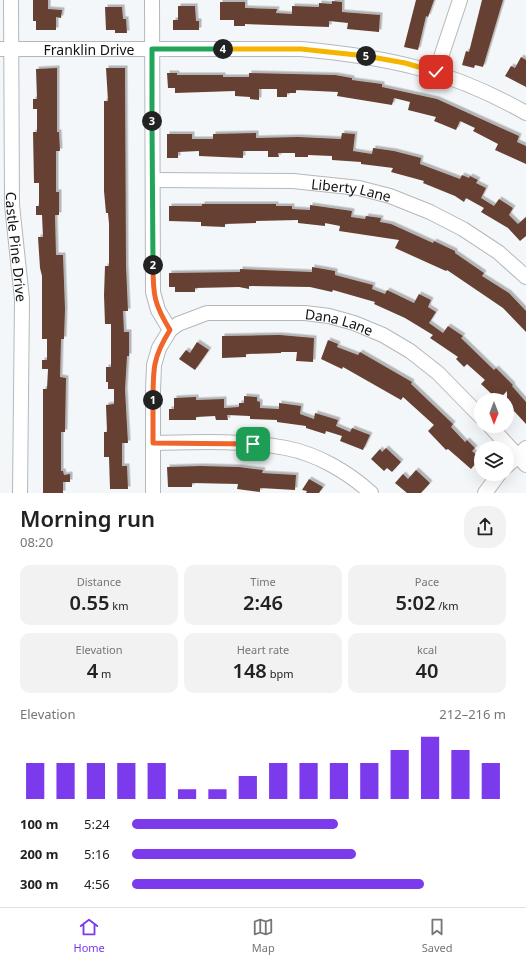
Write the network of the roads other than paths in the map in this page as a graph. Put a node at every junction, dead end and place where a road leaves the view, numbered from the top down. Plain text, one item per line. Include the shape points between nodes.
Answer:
1 (11, 0) edge
2 (152, 0) edge
3 (460, 0) edge
4 (6, 49) edge
5 (152, 49) junction
6 (436, 72) junction
7 (526, 113) edge
8 (153, 180) junction
9 (526, 277) edge
10 (170, 330) junction
11 (474, 410) edge
12 (498, 433) edge
13 (153, 443) junction
14 (523, 456) edge
15 (514, 462) edge
16 (494, 481) edge
17 (20, 493) edge
18 (153, 493) edge
19 (371, 493) edge
20 (485, 493) edge

1 - 4 street, Castle Pine Drive
2 - 5 street
3 - 6 street
4 - 5 street, Franklin Drive
4 - 17 street, Castle Pine Drive via 12,204 22,298
5 - 6 street, Franklin Drive via 301,49 348,53 405,63
5 - 8 street
6 - 7 street, Franklin Drive via 496,96
8 - 9 street, Liberty Lane via 293,181 359,188 390,196 463,229 498,252
8 - 10 street via 153,292 158,310
10 - 11 street, Dana Lane via 178,324 207,313 306,313 330,316 383,335 410,351 438,373
10 - 13 street via 159,348 154,365
12 - 14 street
13 - 18 street
13 - 19 street via 253,444 288,448 318,458 356,479
14 - 15 street
16 - 20 street

